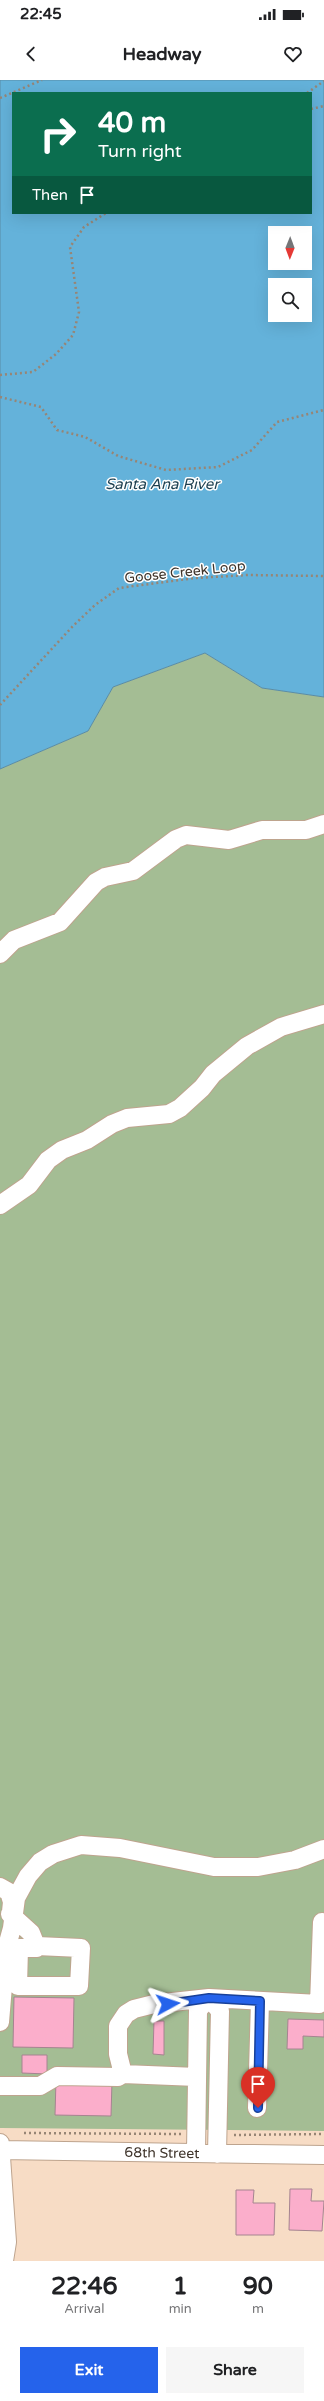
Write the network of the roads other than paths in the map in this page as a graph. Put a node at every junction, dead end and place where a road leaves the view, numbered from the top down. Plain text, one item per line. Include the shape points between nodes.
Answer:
1 (324, 824) edge
2 (0, 954) edge
3 (324, 1014) edge
4 (0, 1205) edge
5 (324, 1848) edge
6 (0, 1887) edge
7 (12, 1911) junction
8 (322, 1922) dead end
9 (4, 1933) edge
10 (37, 1946) dead end
11 (209, 1998) junction
12 (260, 2001) junction
13 (0, 2022) edge
14 (123, 2074) junction
15 (197, 2077) junction
16 (0, 2086) edge
17 (258, 2108) dead end
18 (0, 2146) edge
19 (196, 2153) junction
20 (217, 2154) junction
21 (324, 2155) edge
22 (4, 2261) edge

1 - 2 street via 306,830 262,830 230,840 186,835 176,839 133,872 96,882 60,922 14,940
3 - 4 street via 281,1027 247,1046 213,1074 180,1108 169,1114 127,1118 87,1140 62,1150 48,1160 29,1185
5 - 7 street via 295,1860 258,1867 214,1867 120,1848 81,1845 53,1854 40,1862 28,1876
6 - 7 street via 9,1892
7 - 9 street
7 - 10 street via 31,1932
8 - 12 street via 319,2004
9 - 13 street via 6,1950
11 - 12 street
11 - 14 street via 154,2004 134,2009 126,2014 118,2026 116,2040
11 - 15 street via 198,2010
11 - 20 street via 220,2011
12 - 17 street
14 - 15 street
14 - 16 street via 57,2076 40,2086
15 - 19 street
18 - 19 street, 68th Street
18 - 22 street via 7,2242
19 - 20 street, 68th Street
20 - 21 street, 68th Street

